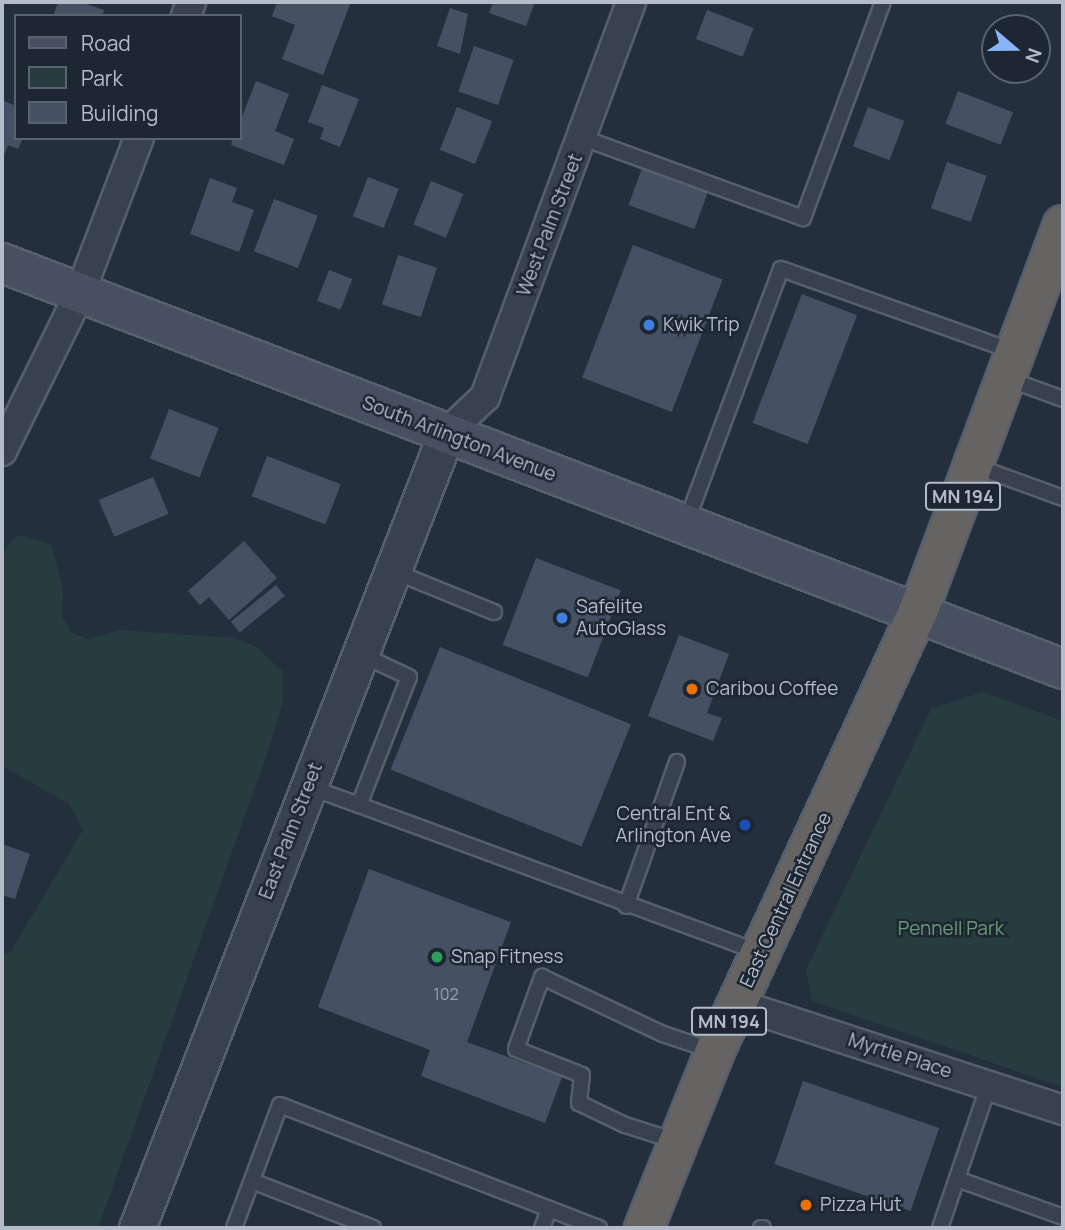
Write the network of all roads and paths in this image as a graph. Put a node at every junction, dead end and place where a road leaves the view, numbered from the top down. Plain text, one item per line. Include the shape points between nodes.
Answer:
1 (631, 2) edge
2 (883, 2) edge
3 (583, 138) junction
4 (138, 140) edge
5 (1063, 225) edge
6 (2, 263) edge
7 (80, 293) junction
8 (1011, 366) junction
9 (1063, 399) edge
10 (446, 434) junction
11 (2, 451) edge
12 (974, 466) junction
13 (1063, 498) edge
14 (686, 524) junction
15 (393, 571) junction
16 (494, 612) dead end
17 (918, 612) junction
18 (360, 654) junction
19 (1063, 669) edge
20 (677, 762) dead end
21 (309, 787) junction
22 (359, 805) junction
23 (626, 906) junction
24 (761, 954) junction
25 (737, 1004) junction
26 (715, 1051) junction
27 (989, 1085) junction
28 (1063, 1110) edge
29 (678, 1142) junction
30 (957, 1179) junction
31 (252, 1181) junction
32 (550, 1210) junction
33 (1063, 1217) edge
34 (136, 1228) edge
35 (234, 1228) edge
36 (373, 1228) edge
37 (542, 1228) edge
38 (598, 1228) edge
39 (645, 1228) edge
40 (940, 1228) edge

1 - 3 street, West Palm Street
2 - 3 lane via 803,218
3 - 10 street, West Palm Street via 485,397
4 - 7 street
5 - 8 highway, MN 194
6 - 7 main road, South Arlington Avenue
7 - 10 main road, South Arlington Avenue
7 - 11 street
8 - 9 lane
8 - 12 highway, MN 194
8 - 14 lane via 781,269
10 - 14 main road, South Arlington Avenue
10 - 15 street, East Palm Street
12 - 13 lane
12 - 17 highway, MN 194
14 - 17 main road, South Arlington Avenue
15 - 16 lane
15 - 18 street, East Palm Street
17 - 19 main road, South Arlington Avenue
17 - 24 highway, East Central Entrance / MN 194
18 - 21 street, East Palm Street
18 - 22 lane via 409,677
20 - 23 lane
21 - 22 lane
21 - 34 street, East Palm Street
22 - 23 lane
23 - 24 lane
24 - 25 highway, East Central Entrance / MN 194
25 - 26 highway, East Central Entrance / MN 194
25 - 27 street, Myrtle Place
26 - 29 highway, East Central Entrance / MN 194
26 - 29 lane via 663,1034 542,976 516,1048 582,1075 579,1103 625,1125
27 - 28 street, Myrtle Place
27 - 30 lane
29 - 39 highway, East Central Entrance / MN 194
30 - 33 lane
30 - 40 lane
31 - 32 lane via 280,1105
31 - 35 lane
31 - 36 lane
32 - 37 lane
32 - 38 lane

